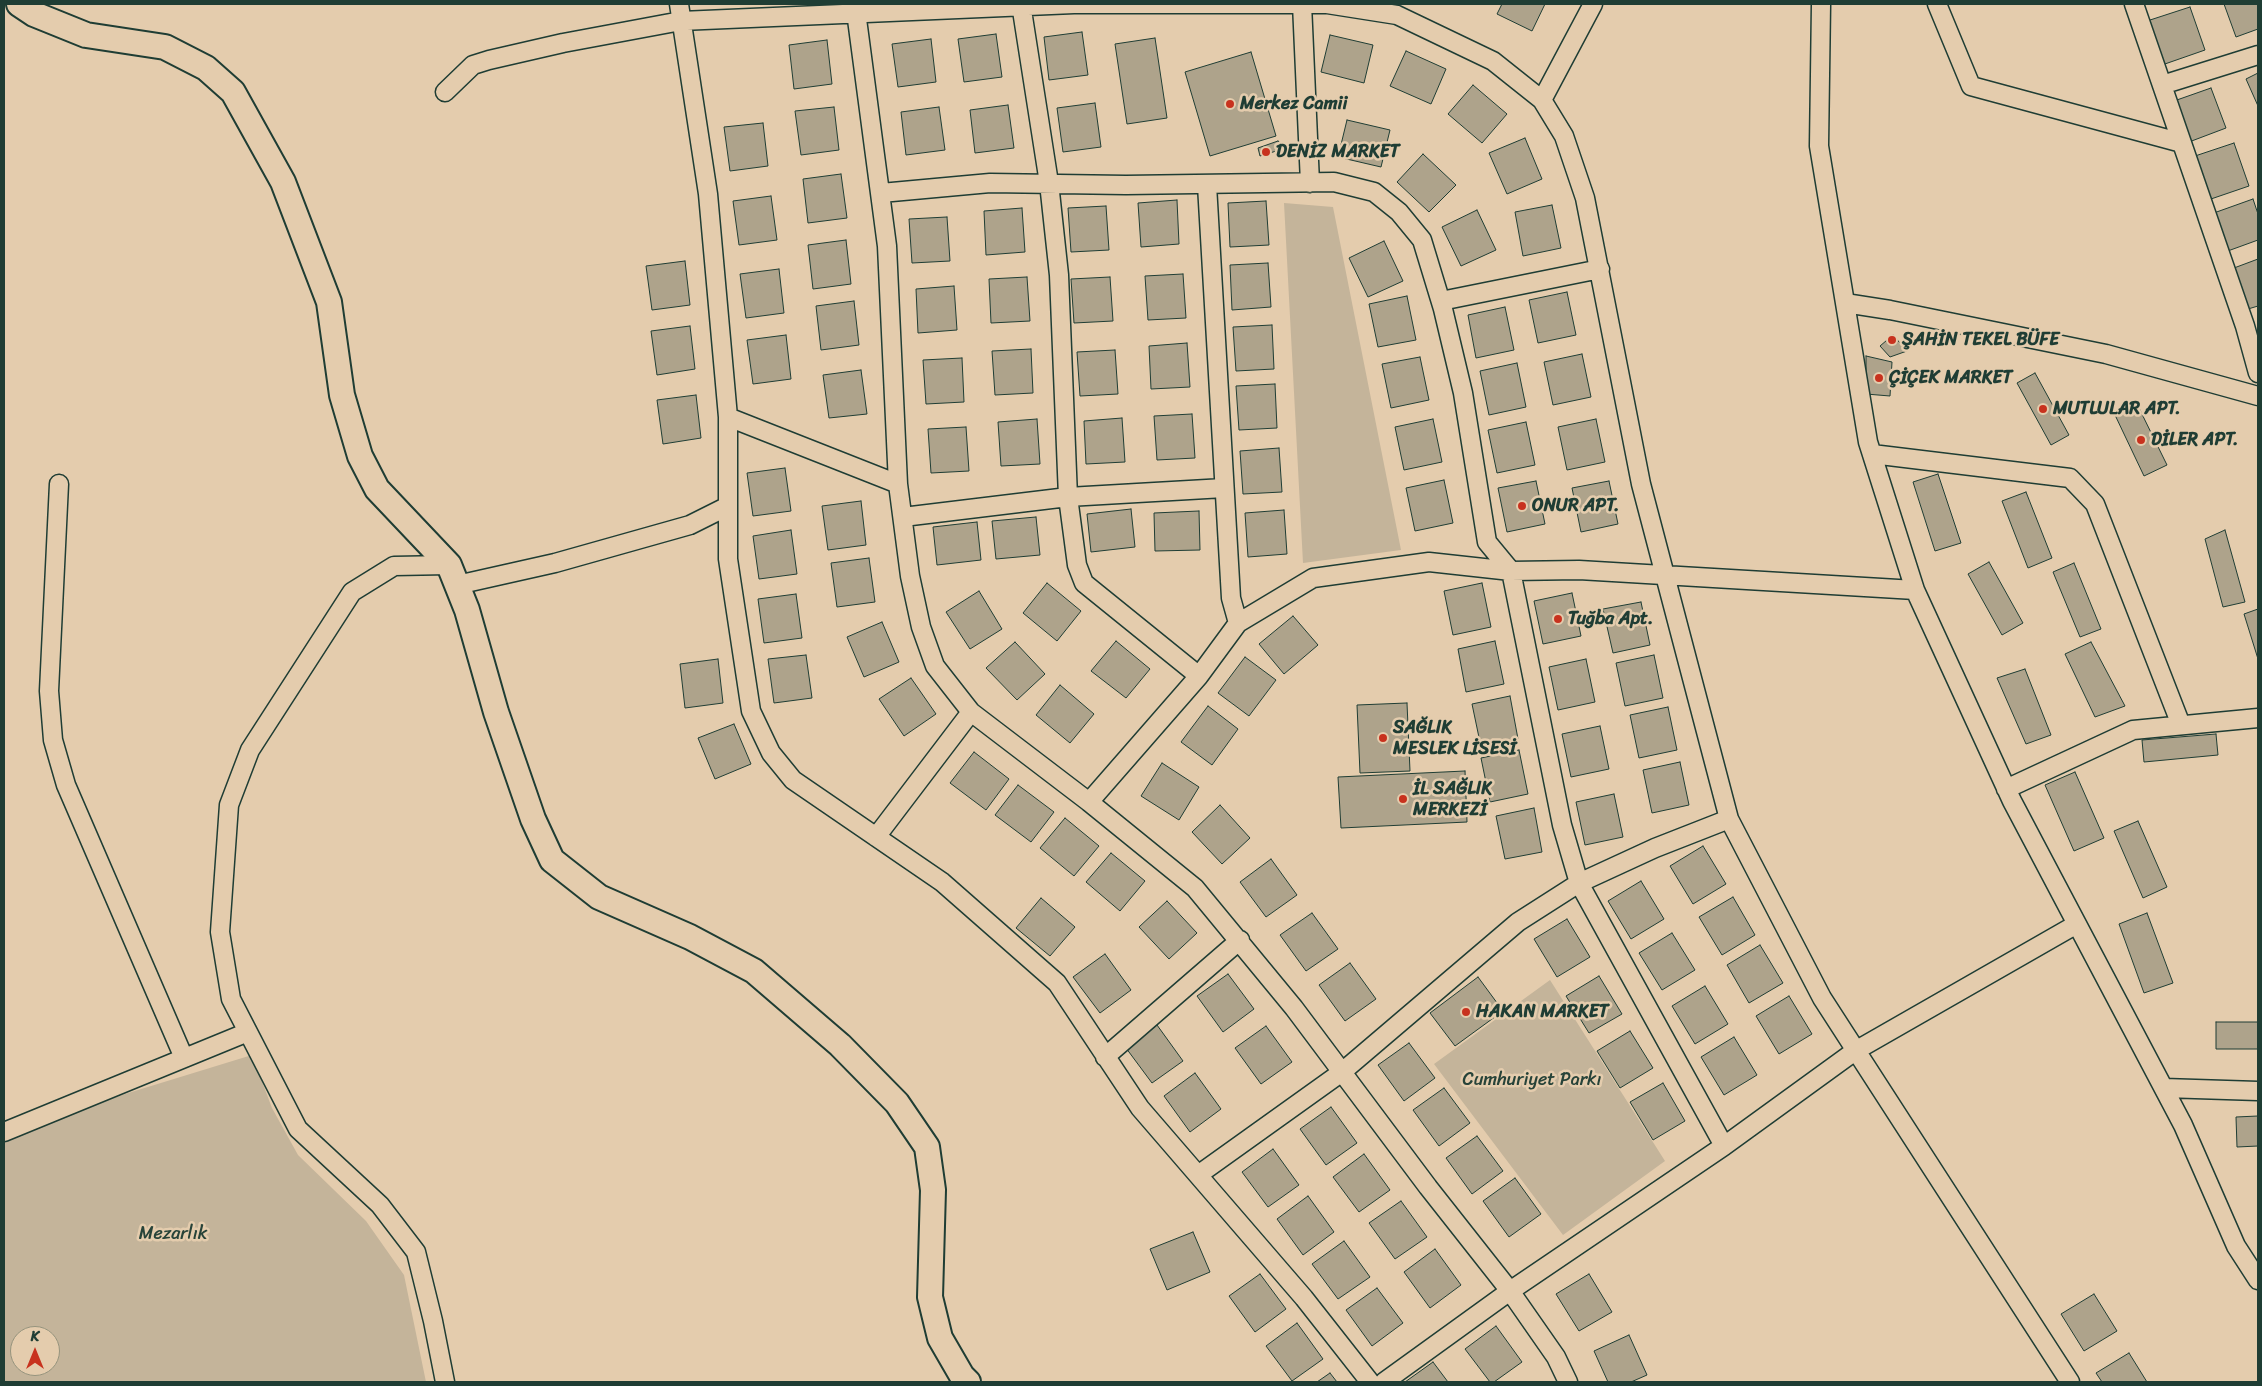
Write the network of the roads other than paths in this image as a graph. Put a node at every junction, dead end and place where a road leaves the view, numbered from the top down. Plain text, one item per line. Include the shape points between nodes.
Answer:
1 (19, 4) edge
2 (1302, 4) edge
3 (1593, 4) edge
4 (1821, 4) edge
5 (1938, 4) edge
6 (2134, 4) edge
7 (1021, 5) edge
8 (856, 9) edge
9 (1400, 9) edge
10 (680, 12) edge
11 (2258, 55) edge
12 (2162, 85) junction
13 (445, 92) dead end
14 (1542, 100) junction
15 (2182, 143) junction
16 (1050, 183) junction
17 (1310, 183) junction
18 (1207, 185) junction
19 (881, 193) junction
20 (1600, 269) junction
21 (1441, 301) junction
22 (1845, 303) junction
23 (2253, 336) edge
24 (2258, 372) edge
25 (2258, 396) edge
26 (728, 417) junction
27 (1872, 454) junction
28 (59, 484) dead end
29 (898, 484) junction
30 (1224, 488) junction
31 (1068, 497) junction
32 (728, 506) junction
33 (903, 517) junction
34 (1511, 571) junction
35 (453, 575) junction
36 (1666, 575) junction
37 (1915, 590) junction
38 (1238, 623) junction
39 (1199, 676) junction
40 (971, 712) junction
41 (2258, 718) edge
42 (2181, 725) junction
43 (2006, 789) junction
44 (1089, 802) junction
45 (1729, 819) junction
46 (876, 837) junction
47 (1579, 883) junction
48 (2077, 924) junction
49 (1240, 940) junction
50 (248, 1032) junction
51 (1856, 1051) junction
52 (1106, 1057) junction
53 (184, 1058) junction
54 (1342, 1072) junction
55 (2164, 1088) junction
56 (2258, 1091) edge
57 (4, 1132) edge
58 (1724, 1146) junction
59 (1198, 1175) junction
60 (2258, 1280) edge
61 (1510, 1291) junction
62 (445, 1382) edge
63 (968, 1382) edge
64 (1370, 1382) edge
65 (1384, 1382) edge
66 (1568, 1382) edge
67 (2070, 1382) edge

1 - 35 street via 34,14 86,35 165,47 206,68 232,92 283,182 329,302 342,395 360,456 377,489
2 - 7 street
2 - 9 street
2 - 17 street
3 - 14 street
4 - 22 street via 1819,146
5 - 15 street via 1971,86
6 - 12 street
7 - 8 street
7 - 16 street
8 - 10 street
8 - 19 street
9 - 14 street via 1493,61
10 - 13 street via 473,65
10 - 26 street via 708,194
11 - 12 street
12 - 15 street
14 - 20 street via 1564,136 1585,198
15 - 23 street
16 - 18 street
16 - 19 street via 990,183
16 - 31 street via 1059,275
17 - 18 street
17 - 21 street via 1334,182 1374,192 1400,212 1422,240
18 - 30 street
19 - 29 street via 887,246
20 - 21 street
20 - 36 street via 1641,484
21 - 34 street via 1463,393 1487,542
22 - 25 street via 2106,354
22 - 27 street
23 - 24 street
26 - 29 street
26 - 32 street
27 - 37 street
27 - 42 street via 2070,478 2095,504
28 - 53 street via 49,690 53,740 66,785
29 - 33 street
30 - 31 street
30 - 38 street via 1231,598
31 - 33 street
31 - 39 street via 1077,565 1084,583
32 - 35 street via 690,525 555,563
32 - 46 street via 728,559 751,711 771,753 793,780
33 - 40 street via 910,576 921,627 935,666
34 - 36 street via 1580,570
34 - 38 street via 1429,562 1313,578
34 - 47 street via 1562,825
35 - 50 street via 394,566 352,592 250,750 229,805 220,932 231,999
35 - 63 street via 533,820 552,860 598,897 690,937 754,971 859,1064 897,1103 927,1146 933,1190 930,1297 940,1338
36 - 37 street
36 - 45 street
37 - 43 street
38 - 39 street
39 - 44 street
40 - 44 street
40 - 46 street
41 - 42 street
42 - 43 street via 2133,730
43 - 48 street
44 - 49 street via 1195,888
45 - 47 street
45 - 51 street via 1822,998
46 - 52 street via 942,882 1057,983
47 - 54 street via 1518,922
47 - 58 street
48 - 51 street
48 - 55 street
49 - 52 street
49 - 54 street
50 - 53 street
50 - 62 street via 298,1129 380,1205 416,1252
51 - 58 street
51 - 67 street
52 - 59 street via 1140,1108
53 - 57 street
54 - 59 street
54 - 61 street
55 - 56 street
55 - 60 street via 2236,1246
58 - 61 street
59 - 64 street via 1304,1298
61 - 65 street
61 - 66 street via 1556,1357

